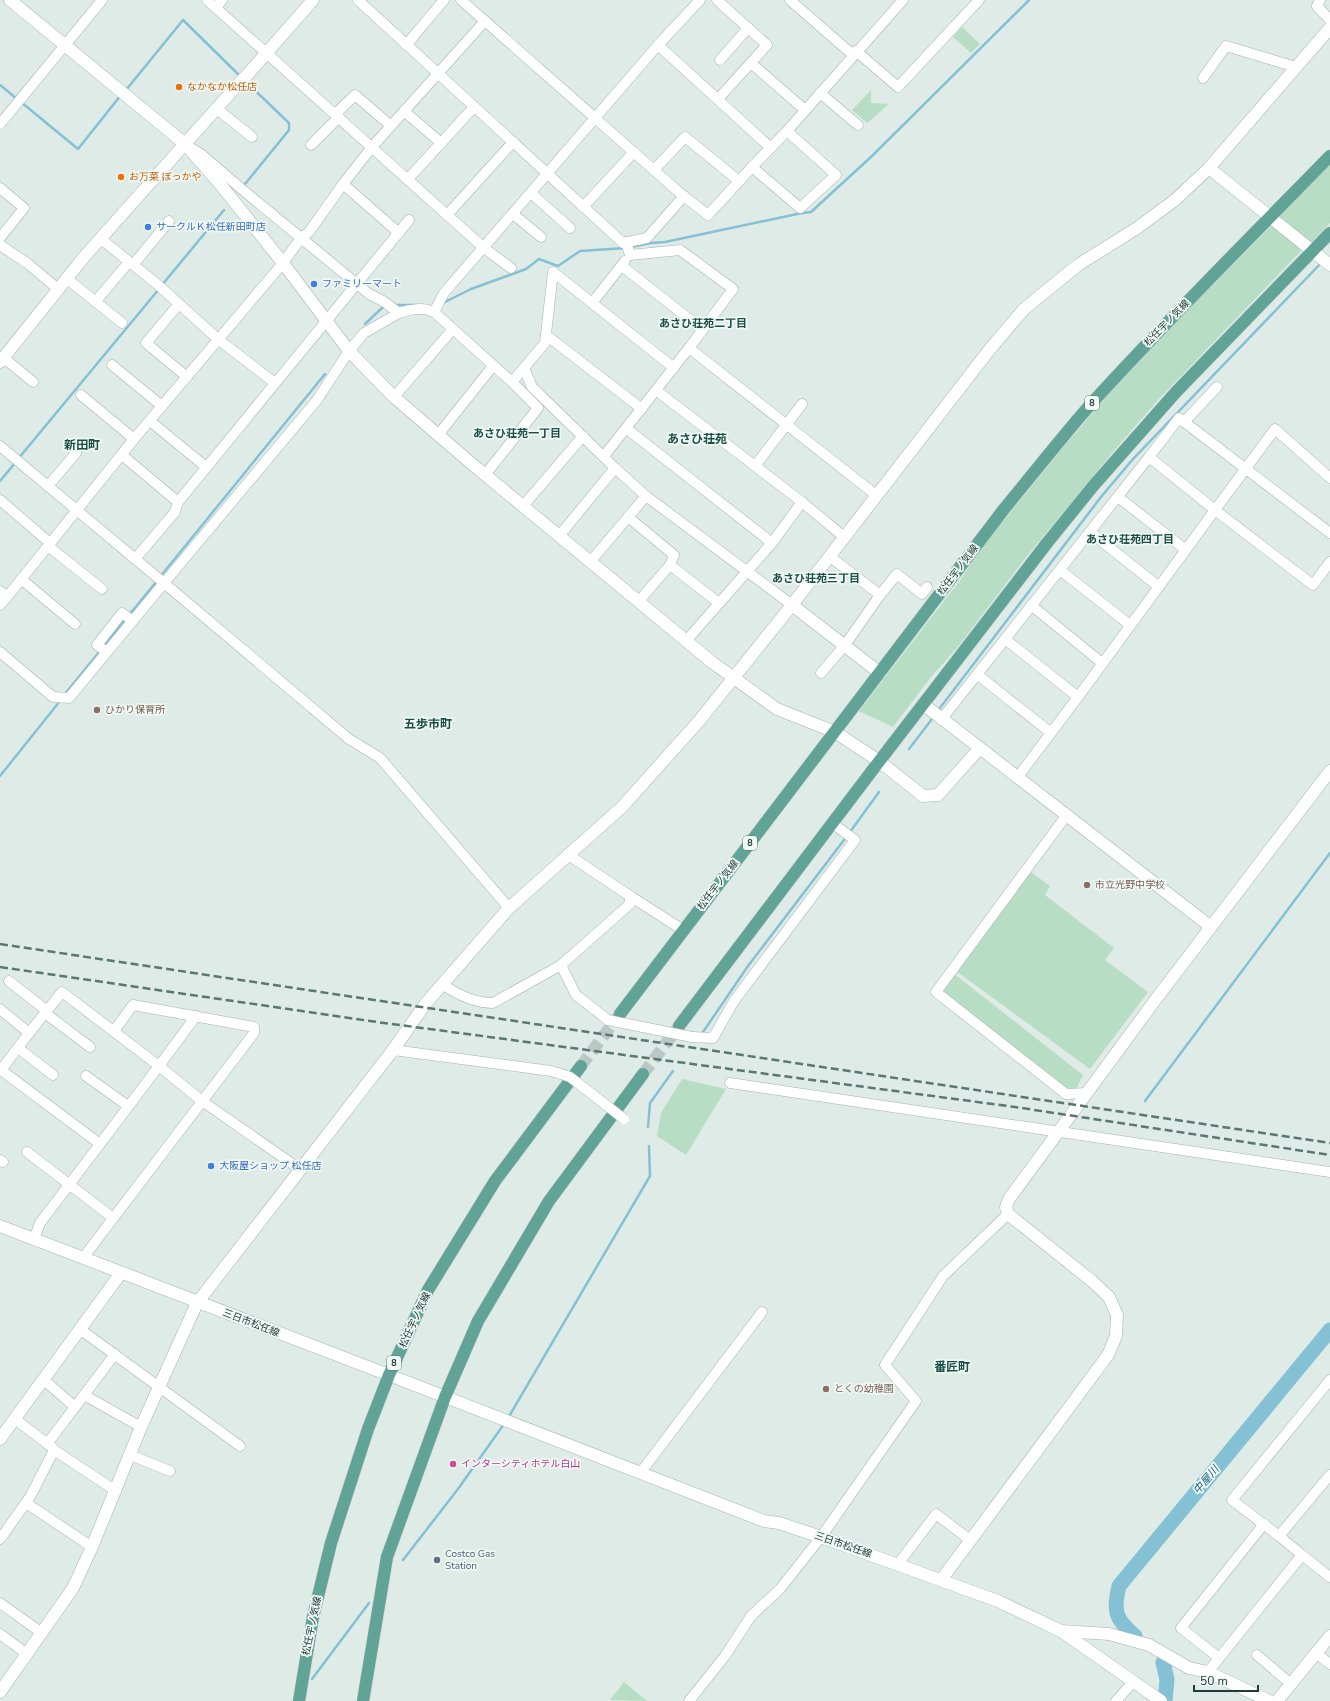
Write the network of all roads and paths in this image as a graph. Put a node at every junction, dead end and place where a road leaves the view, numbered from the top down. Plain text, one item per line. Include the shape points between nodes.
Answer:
1 (10, 0) edge
2 (102, 0) edge
3 (207, 0) edge
4 (313, 0) edge
5 (358, 0) edge
6 (444, 0) edge
7 (461, 0) edge
8 (700, 0) edge
9 (717, 0) edge
10 (903, 0) edge
11 (1320, 0) edge
12 (793, 1) edge
13 (975, 1) edge
14 (219, 4) edge
15 (1330, 20) edge
16 (485, 21) junction
17 (748, 28) junction
18 (1330, 28) edge
19 (406, 45) junction
20 (658, 45) junction
21 (66, 46) junction
22 (267, 52) junction
23 (855, 53) junction
24 (720, 60) dead end
25 (751, 63) junction
26 (1296, 67) junction
27 (438, 74) junction
28 (1203, 78) dead end
29 (820, 93) junction
30 (718, 100) junction
31 (474, 107) junction
32 (217, 109) junction
33 (805, 110) junction
34 (404, 111) junction
35 (337, 115) junction
36 (595, 118) junction
37 (0, 124) edge
38 (858, 125) dead end
39 (391, 126) junction
40 (788, 131) junction
41 (252, 138) dead end
42 (513, 142) junction
43 (441, 143) junction
44 (185, 144) junction
45 (311, 145) dead end
46 (372, 147) junction
47 (771, 148) junction
48 (634, 152) junction
49 (1330, 156) edge
50 (752, 167) junction
51 (1209, 168) junction
52 (654, 170) junction
53 (547, 174) junction
54 (408, 179) junction
55 (739, 181) junction
56 (343, 184) junction
57 (0, 188) edge
58 (531, 193) junction
59 (684, 196) junction
60 (583, 207) junction
61 (513, 214) junction
62 (448, 215) junction
63 (1270, 217) junction
64 (409, 220) dead end
65 (169, 221) dead end
66 (570, 228) dead end
67 (399, 233) junction
68 (1330, 233) edge
69 (541, 237) dead end
70 (0, 238) edge
71 (301, 238) junction
72 (101, 239) junction
73 (0, 245) edge
74 (484, 248) junction
75 (628, 248) junction
76 (1322, 260) edge
77 (131, 263) junction
78 (283, 263) junction
79 (622, 266) junction
80 (511, 268) dead end
81 (66, 278) junction
82 (356, 284) junction
83 (58, 289) junction
84 (95, 302) junction
85 (592, 303) junction
86 (179, 304) junction
87 (437, 306) junction
88 (397, 312) junction
89 (326, 322) junction
90 (122, 323) dead end
91 (452, 330) junction
92 (703, 330) junction
93 (546, 335) junction
94 (219, 340) junction
95 (690, 348) junction
96 (349, 351) junction
97 (2, 360) edge
98 (112, 365) dead end
99 (493, 366) junction
100 (524, 368) junction
101 (674, 368) junction
102 (187, 377) junction
103 (33, 382) dead end
104 (512, 382) junction
105 (275, 383) junction
106 (1217, 387) dead end
107 (657, 391) junction
108 (81, 395) dead end
109 (394, 397) junction
110 (802, 404) dead end
111 (162, 406) junction
112 (642, 409) junction
113 (150, 421) junction
114 (1184, 422) junction
115 (786, 424) junction
116 (627, 429) junction
117 (438, 435) junction
118 (583, 436) junction
119 (134, 439) junction
120 (0, 446) edge
121 (76, 453) dead end
122 (122, 455) junction
123 (604, 456) junction
124 (1149, 457) junction
125 (755, 466) junction
126 (206, 468) junction
127 (615, 468) junction
128 (1245, 469) junction
129 (485, 475) junction
130 (1330, 478) edge
131 (48, 486) junction
132 (876, 495) junction
133 (646, 496) junction
134 (1118, 497) junction
135 (0, 500) edge
136 (178, 502) junction
137 (802, 502) junction
138 (523, 506) junction
139 (77, 510) junction
140 (1215, 510) junction
141 (628, 517) junction
142 (1090, 532) junction
143 (1330, 533) edge
144 (559, 536) junction
145 (844, 537) junction
146 (772, 542) junction
147 (49, 544) junction
148 (1186, 550) junction
149 (829, 556) junction
150 (135, 559) junction
151 (590, 562) junction
152 (1330, 562) edge
153 (670, 565) junction
154 (1060, 570) junction
155 (746, 571) junction
156 (21, 579) junction
157 (160, 580) junction
158 (927, 587) dead end
159 (1159, 587) junction
160 (102, 589) dead end
161 (880, 595) junction
162 (2, 598) edge
163 (638, 602) junction
164 (719, 603) junction
165 (792, 605) junction
166 (1031, 605) junction
167 (133, 621) junction
168 (75, 624) dead end
169 (1130, 625) junction
170 (1005, 639) junction
171 (686, 641) junction
172 (845, 645) junction
173 (0, 652) edge
174 (107, 652) junction
175 (1102, 663) junction
176 (821, 673) dead end
177 (880, 673) junction
178 (978, 675) junction
179 (733, 679) junction
180 (1078, 697) junction
181 (923, 704) junction
182 (941, 720) junction
183 (835, 732) junction
184 (1051, 733) junction
185 (979, 748) junction
186 (879, 761) junction
187 (1330, 771) edge
188 (1017, 778) junction
189 (1066, 816) junction
190 (832, 823) junction
191 (568, 854) junction
192 (630, 896) junction
193 (509, 908) junction
194 (1211, 927) junction
195 (683, 930) junction
196 (561, 965) junction
197 (8, 981) dead end
198 (442, 984) junction
199 (0, 1009) edge
200 (46, 1012) junction
201 (620, 1014) tunnel mouth
202 (196, 1016) junction
203 (680, 1026) tunnel mouth
204 (114, 1031) junction
205 (29, 1033) junction
206 (90, 1047) dead end
207 (18, 1048) junction
208 (393, 1050) junction
209 (159, 1066) junction
210 (581, 1066) tunnel mouth
211 (0, 1070) edge
212 (643, 1074) tunnel mouth
213 (53, 1075) dead end
214 (86, 1076) dead end
215 (730, 1083) dead end
216 (1087, 1093) junction
217 (202, 1101) junction
218 (128, 1106) junction
219 (624, 1118) dead end
220 (1059, 1132) junction
221 (100, 1144) junction
222 (26, 1152) dead end
223 (300, 1170) junction
224 (1330, 1172) edge
225 (69, 1184) junction
226 (1008, 1214) junction
227 (113, 1218) junction
228 (0, 1226) edge
229 (34, 1239) junction
230 (83, 1258) junction
231 (121, 1273) junction
232 (197, 1302) junction
233 (762, 1312) dead end
234 (81, 1330) junction
235 (115, 1354) junction
236 (389, 1375) junction
237 (44, 1380) junction
238 (1330, 1380) edge
239 (159, 1386) junction
240 (84, 1395) junction
241 (445, 1397) junction
242 (75, 1406) junction
243 (15, 1419) junction
244 (141, 1427) junction
245 (0, 1439) edge
246 (240, 1446) dead end
247 (51, 1447) junction
248 (130, 1455) junction
249 (170, 1471) dead end
250 (641, 1472) junction
251 (1330, 1475) edge
252 (116, 1491) junction
253 (26, 1503) junction
254 (1264, 1524) junction
255 (1279, 1536) junction
256 (821, 1537) junction
257 (0, 1538) edge
258 (970, 1540) junction
259 (92, 1547) junction
260 (1302, 1555) junction
261 (898, 1564) junction
262 (1330, 1577) edge
263 (941, 1580) junction
264 (0, 1603) edge
265 (1061, 1631) junction
266 (42, 1633) junction
267 (0, 1634) edge
268 (1330, 1636) edge
269 (1316, 1653) junction
270 (28, 1654) junction
271 (1257, 1655) dead end
272 (1219, 1658) junction
273 (1330, 1664) edge
274 (1208, 1672) junction
275 (1133, 1682) junction
276 (1291, 1684) junction
277 (0, 1692) edge
278 (299, 1701) edge
279 (363, 1701) edge
280 (689, 1701) edge
281 (1116, 1701) edge
282 (1161, 1701) edge
283 (1269, 1701) edge
284 (1277, 1701) edge

1 - 21 street
2 - 21 street
3 - 14 street
4 - 22 street
5 - 19 street
6 - 19 street
7 - 16 street
8 - 20 street
9 - 17 street
10 - 23 street
11 - 15 street via 1317,6
12 - 23 street
13 - 23 street via 898,87
14 - 22 street
16 - 27 street
16 - 36 street
17 - 24 street
17 - 25 street via 767,45
18 - 26 street
19 - 27 street
20 - 30 street
20 - 36 street
21 - 37 street
21 - 44 street
22 - 32 street
22 - 35 street
23 - 29 street
25 - 30 street
25 - 33 street
26 - 28 street via 1226,46
26 - 51 street
27 - 31 street
27 - 34 street
29 - 33 street
29 - 38 street
30 - 47 street
31 - 42 street
31 - 43 street
32 - 41 street
32 - 44 street
33 - 40 street
34 - 39 street
34 - 43 street
35 - 39 street via 355,95
35 - 45 street
35 - 46 street
36 - 48 street
36 - 53 street
39 - 46 street
40 - 47 street
40 - 50 street via 836,175 800,208
42 - 53 street
42 - 62 street
43 - 54 street
44 - 71 street via 201,154
44 - 72 street
44 - 78 street
46 - 54 street
46 - 56 street
47 - 50 street
48 - 52 street
48 - 60 street
49 - 63 main road, 松任宇ノ気線 / 8
50 - 55 street
51 - 63 street
51 - 132 street via 1175,200 1137,228 1078,265 1024,309
52 - 55 street via 685,137
52 - 59 street
53 - 58 street
53 - 60 street
54 - 62 street
55 - 59 street via 708,215
56 - 67 street
56 - 71 street via 309,232
57 - 70 street via 24,208
58 - 61 street
58 - 66 street
59 - 75 street via 647,238
60 - 75 street
61 - 69 street
61 - 74 street
62 - 74 street
63 - 76 street
63 - 177 main road, 松任宇ノ気線 / 8 via 1164,326 1065,435 1004,509
64 - 67 street
65 - 77 street
67 - 82 street
68 - 76 main road
71 - 78 street
71 - 82 street
72 - 77 street
72 - 81 street
73 - 83 street
74 - 80 street
74 - 87 street via 444,293
75 - 79 street
75 - 92 street via 680,250 733,289
76 - 181 main road via 1215,350 1128,444 1047,543
77 - 84 street
77 - 86 street
78 - 89 street
78 - 94 street
79 - 85 street
79 - 92 street
81 - 83 street
81 - 84 street
82 - 88 street
82 - 89 street
83 - 97 street
84 - 90 street
85 - 93 street via 553,272
85 - 101 street
86 - 94 street
86 - 102 street via 146,343
87 - 88 street via 429,310
87 - 91 street
88 - 96 street via 364,334
89 - 96 street
89 - 105 street
91 - 99 street
91 - 109 street
92 - 95 street
93 - 100 street via 545,343
93 - 112 street
94 - 102 street
94 - 105 street
95 - 101 street
95 - 115 street
96 - 109 street
96 - 157 street via 317,400
97 - 103 street
98 - 111 street
99 - 104 street
99 - 117 street
100 - 104 street
100 - 118 street via 532,387
101 - 107 street
102 - 111 street
104 - 129 street via 538,408
105 - 126 street
106 - 114 street
107 - 112 street
107 - 125 street
108 - 119 street
109 - 117 street
110 - 115 street
111 - 113 street
112 - 116 street
113 - 119 street
113 - 126 street
114 - 124 street via 1179,418
114 - 128 street
115 - 125 street
115 - 132 street
116 - 123 street
116 - 146 street
117 - 129 street
118 - 123 street
118 - 138 street
119 - 122 street
120 - 131 street
121 - 131 street
122 - 136 street
122 - 139 street
123 - 127 street
124 - 134 street
124 - 140 street
125 - 137 street
126 - 136 street
127 - 133 street
127 - 144 street
128 - 130 street via 1275,429
128 - 140 street
128 - 143 street
129 - 138 street
131 - 139 street
132 - 145 street
133 - 141 street
133 - 155 street
134 - 142 street
134 - 148 street
135 - 147 street
136 - 150 street via 175,512
137 - 145 street
137 - 146 street
138 - 144 street
139 - 147 street
139 - 150 street
140 - 148 street
140 - 152 street via 1314,585
141 - 151 street
141 - 153 street via 674,555
142 - 154 street
142 - 159 street
144 - 151 street
145 - 149 street
146 - 155 street
147 - 156 street
147 - 160 street
148 - 159 street
149 - 161 street
149 - 165 street
150 - 157 street
151 - 163 street
153 - 163 street
153 - 164 street
154 - 166 street
154 - 169 street
155 - 164 street
155 - 165 street
156 - 162 street
156 - 168 street
157 - 167 street
157 - 193 street via 349,739 380,758
158 - 161 street via 922,594 896,574
159 - 169 street
161 - 172 street
163 - 171 street
164 - 171 street
165 - 172 street
165 - 179 street
166 - 170 street
166 - 175 street
167 - 174 street
167 - 174 street via 122,613 97,645
169 - 175 street
170 - 178 street
170 - 180 street
171 - 179 street
172 - 176 street
172 - 177 street
173 - 174 street via 53,697 62,698 69,698
175 - 180 street
177 - 183 main road, 松任宇ノ気線 / 8
178 - 182 street
178 - 184 street
179 - 183 street via 777,709
179 - 191 street via 622,807
180 - 184 street
181 - 182 street
181 - 186 main road
182 - 185 street
183 - 186 street
183 - 195 main road, 松任宇ノ気線 / 8
184 - 188 street
185 - 186 street via 938,795 923,796
185 - 188 street
186 - 190 main road
187 - 194 street
188 - 189 street
189 - 194 street
189 - 216 street via 936,992 1066,1094
190 - 196 street, bridge via 855,840 734,1001 713,1038 692,1037 608,1020 576,995
190 - 203 main road
191 - 192 street
191 - 193 street
192 - 195 street
192 - 196 street via 630,904
193 - 198 street
194 - 216 street
195 - 201 main road, 松任宇ノ気線 / 8
196 - 198 street via 493,1003 480,1003 455,994
197 - 200 street
198 - 208 street
199 - 205 street
200 - 204 street via 62,992
200 - 205 street
200 - 206 street
202 - 204 street via 133,1005
202 - 209 street
202 - 217 street via 254,1027 254,1033
204 - 209 street
205 - 207 street
207 - 211 street
207 - 213 street
208 - 219 street, bridge via 561,1074 570,1077
208 - 223 street
209 - 217 street
209 - 218 street
210 - 236 main road, 松任宇ノ気線 / 8 via 495,1181 428,1290
211 - 221 street
212 - 241 main road via 549,1201 478,1321
214 - 218 street
215 - 220 street
216 - 220 street
217 - 223 street
217 - 227 street
218 - 221 street
220 - 224 street
220 - 226 street via 1009,1199 1006,1207
221 - 225 street
222 - 225 street
223 - 232 street
225 - 227 street
225 - 229 street via 40,1223
226 - 256 street via 943,1276 885,1365 916,1401
226 - 258 street via 1109,1297 1117,1315 1116,1336 1108,1354
227 - 230 street
228 - 229 street, 三日市松任線
229 - 230 street, 三日市松任線
230 - 231 street, 三日市松任線
231 - 232 street, 三日市松任線
231 - 234 street
232 - 236 street, 三日市松任線
232 - 239 street
233 - 250 street
234 - 235 street
234 - 237 street
235 - 239 street
235 - 240 street
236 - 241 street, 三日市松任線
236 - 278 main road, 松任宇ノ気線 / 8 via 368,1429 331,1543 313,1617
237 - 242 street
237 - 243 street
238 - 254 street via 1232,1500
239 - 244 street
239 - 246 street
240 - 242 street
240 - 244 street
241 - 250 street, 三日市松任線
241 - 279 main road via 387,1557
242 - 247 street
243 - 245 street
243 - 247 street
244 - 248 street
247 - 252 street
247 - 253 street
248 - 249 street
248 - 252 street
250 - 256 street, 三日市松任線 via 764,1521 779,1523
251 - 255 street
252 - 259 street
253 - 257 street
253 - 259 street
254 - 255 street
254 - 272 street via 1181,1628
255 - 260 street
256 - 261 street, 三日市松任線
256 - 280 street via 780,1589 751,1616 725,1656
258 - 261 street via 936,1514
258 - 263 street
259 - 266 street via 73,1588
260 - 262 street
260 - 272 street
261 - 263 street, 三日市松任線
263 - 265 street, 三日市松任線 via 998,1601
264 - 266 street
265 - 274 street via 1109,1634 1149,1645 1189,1668
265 - 275 street, 三日市松任線
266 - 270 street
267 - 270 street
268 - 269 street
269 - 273 street
269 - 276 street
270 - 277 street
271 - 276 street
272 - 274 street
274 - 283 street
275 - 281 street
275 - 282 street, 三日市松任線
276 - 284 street

